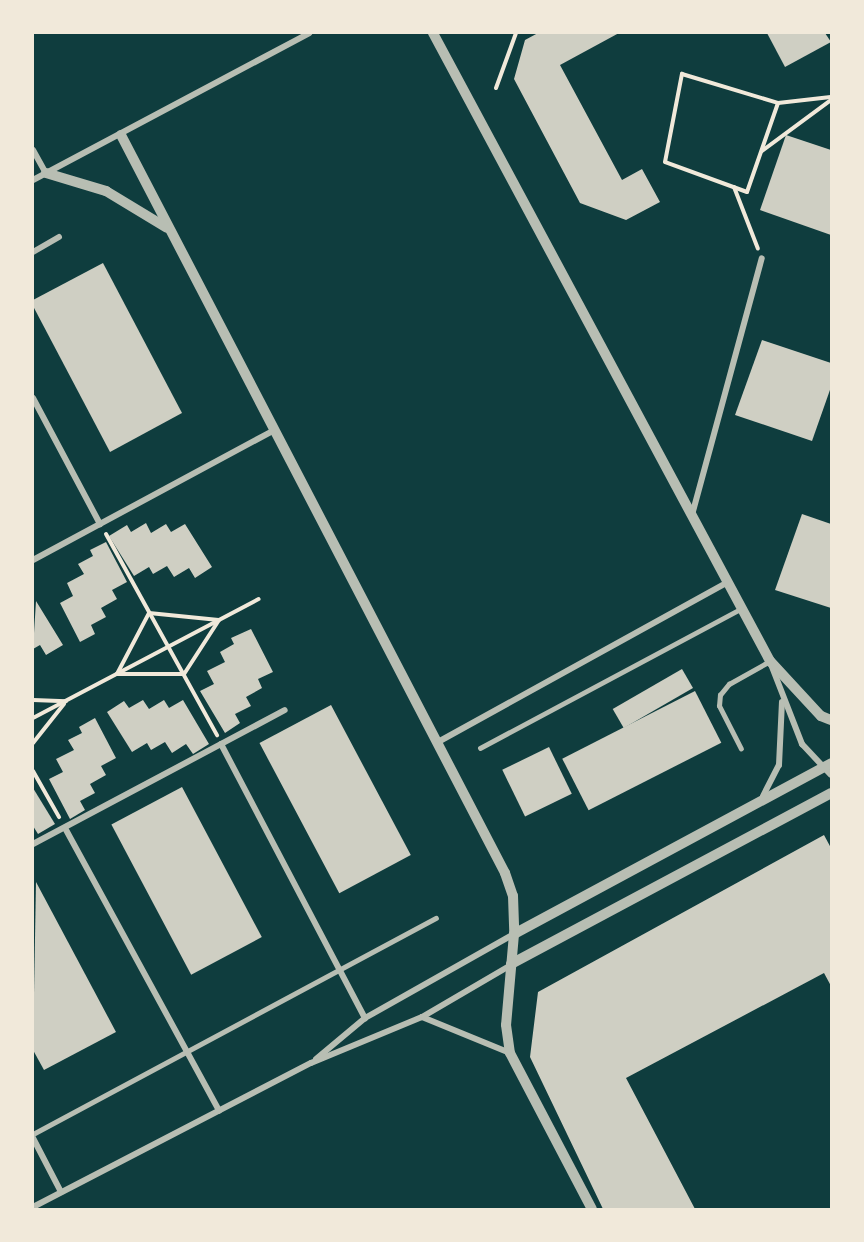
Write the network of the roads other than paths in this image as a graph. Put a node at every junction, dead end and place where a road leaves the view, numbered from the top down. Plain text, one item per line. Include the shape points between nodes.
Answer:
1 (309, 33) edge
2 (433, 33) edge
3 (121, 135) junction
4 (33, 150) edge
5 (46, 173) junction
6 (33, 180) edge
7 (168, 229) junction
8 (59, 237) dead end
9 (33, 252) edge
10 (762, 258) road end
11 (33, 399) edge
12 (273, 431) junction
13 (692, 515) junction
14 (100, 524) junction
15 (33, 560) edge
16 (728, 582) junction
17 (742, 608) junction
18 (770, 661) junction
19 (782, 699) junction
20 (285, 710) dead end
21 (831, 720) edge
22 (438, 742) junction
23 (221, 744) junction
24 (480, 748) dead end
25 (741, 749) dead end
26 (829, 769) edge
27 (831, 793) edge
28 (755, 805) junction
29 (65, 828) junction
30 (33, 844) edge
31 (436, 918) dead end
32 (514, 934) junction
33 (512, 964) junction
34 (340, 970) junction
35 (422, 1017) junction
36 (365, 1018) junction
37 (187, 1052) junction
38 (510, 1053) junction
39 (311, 1063) junction
40 (219, 1111) junction
41 (33, 1136) edge
42 (61, 1192) junction
43 (33, 1207) edge
44 (592, 1209) edge

1 - 3 street
2 - 13 street
3 - 5 street
3 - 7 street
4 - 5 street
5 - 6 street
5 - 7 street via 106,191 134,204
7 - 12 street
8 - 9 street
10 - 13 street
11 - 14 street
12 - 14 street
12 - 22 street
13 - 16 street
14 - 15 street
16 - 17 street
16 - 22 street
17 - 18 street
17 - 24 lane
18 - 19 street
18 - 21 street via 821,716
18 - 25 lane via 729,684 720,694 719,706
19 - 26 street via 801,744
19 - 28 street via 779,765 769,790
20 - 23 street
22 - 32 street via 505,873 513,896
23 - 29 street
23 - 34 street
26 - 28 street
27 - 33 street
28 - 32 street
29 - 30 street
29 - 37 street
31 - 34 lane
32 - 33 street
32 - 36 street
33 - 35 street
33 - 38 street via 506,1025
34 - 36 street
34 - 37 lane
35 - 38 street
35 - 39 street
36 - 39 street
37 - 40 street
37 - 41 lane
38 - 44 street
39 - 40 street
40 - 42 street
41 - 42 street
42 - 43 street

